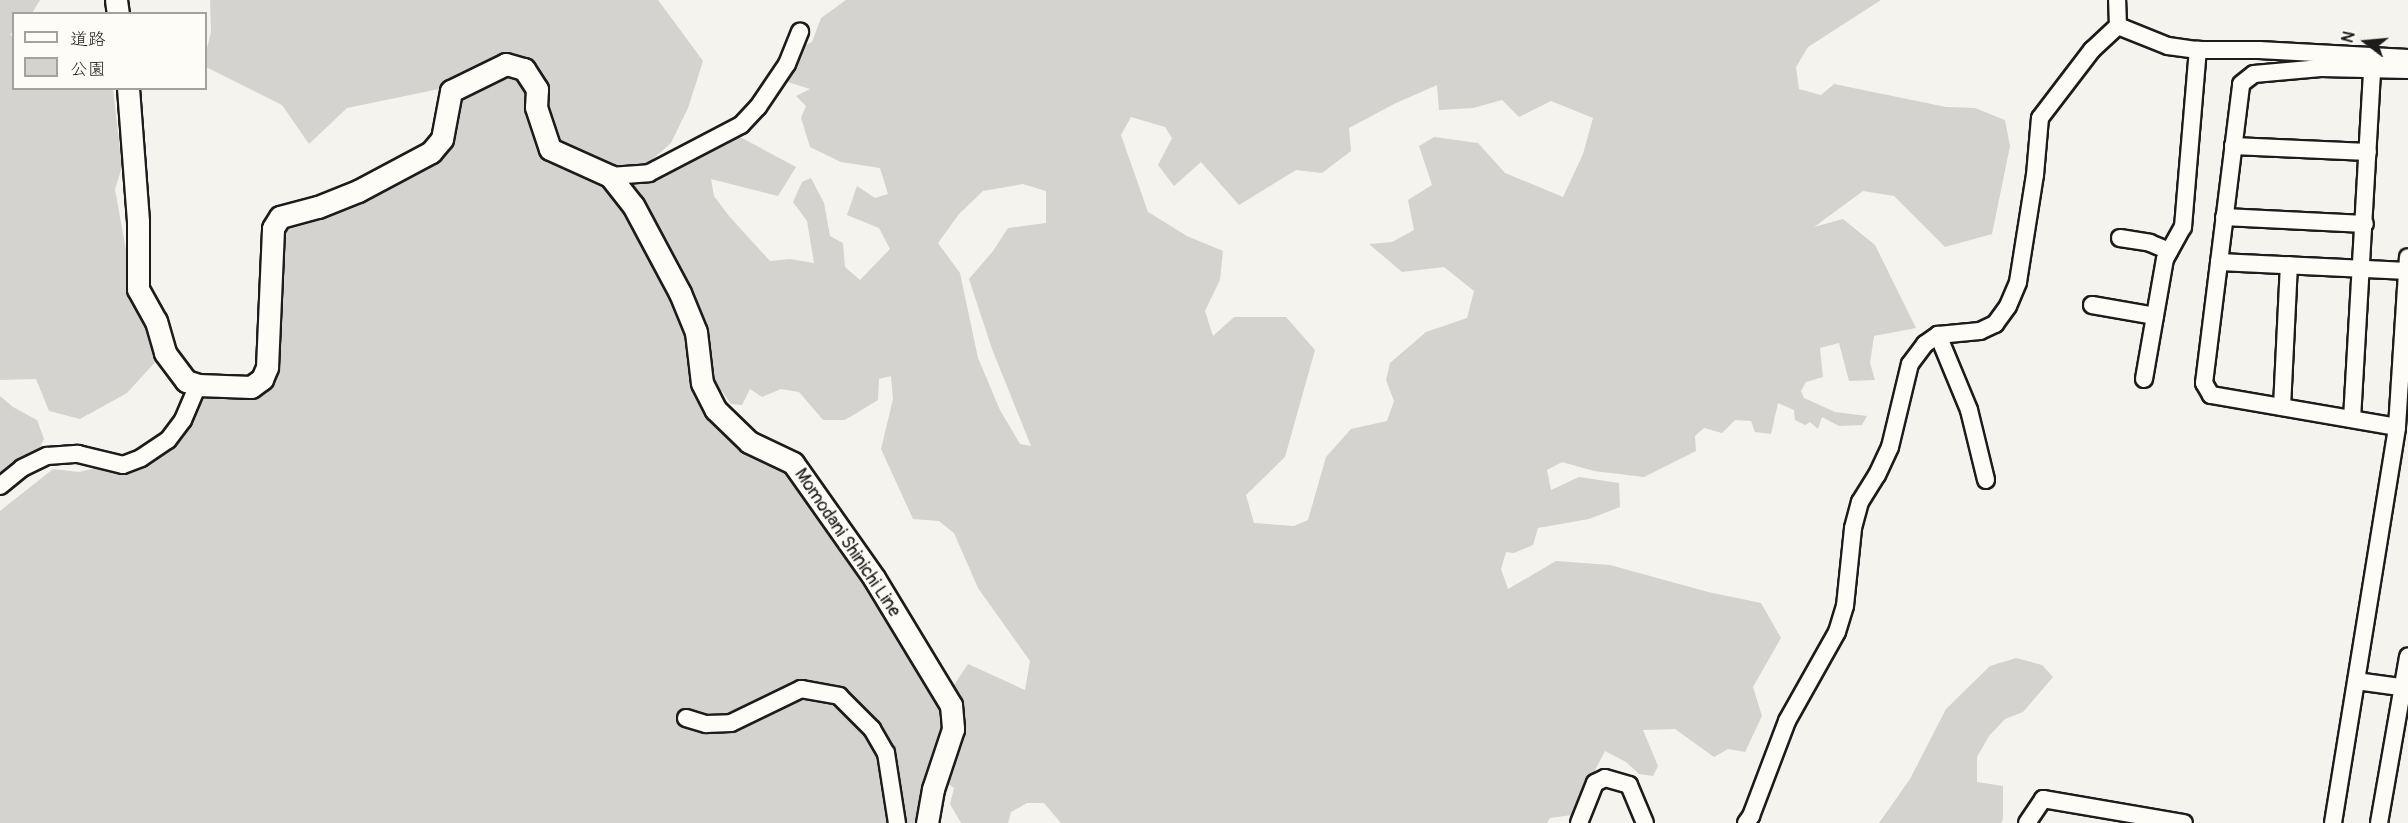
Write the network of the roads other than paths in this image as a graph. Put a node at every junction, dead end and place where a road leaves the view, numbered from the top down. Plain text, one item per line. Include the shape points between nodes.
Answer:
1 (2117, 0) edge
2 (2118, 26) junction
3 (800, 31) dead end
4 (2198, 50) junction
5 (2408, 58) edge
6 (2372, 70) junction
7 (2408, 70) edge
8 (128, 90) edge
9 (2233, 146) junction
10 (2368, 152) junction
11 (610, 176) junction
12 (2224, 217) junction
13 (2364, 224) junction
14 (2120, 238) dead end
15 (2169, 251) junction
16 (2218, 262) junction
17 (2289, 265) junction
18 (2408, 266) edge
19 (2362, 268) junction
20 (2092, 305) dead end
21 (2155, 316) junction
22 (1938, 335) junction
23 (2144, 379) dead end
24 (198, 385) junction
25 (2282, 407) junction
26 (2352, 419) junction
27 (2397, 427) junction
28 (1986, 480) dead end
29 (0, 486) edge
30 (2408, 656) edge
31 (2356, 681) junction
32 (2405, 688) edge
33 (686, 718) dead end
34 (897, 823) edge
35 (927, 823) edge
36 (1578, 823) edge
37 (1645, 823) edge
38 (1746, 823) edge
39 (2027, 823) edge
40 (2184, 823) edge
41 (2333, 823) edge
42 (2379, 823) edge

1 - 2 street
2 - 4 street via 2168,46
2 - 22 street via 2092,50 2040,118 2018,282 2008,306 1995,324 1980,331
3 - 11 street via 787,64 741,125 649,173
4 - 5 street
4 - 15 street via 2183,227
6 - 7 street
6 - 9 street via 2321,68 2254,74 2241,84
6 - 10 street
8 - 24 main road via 138,222 138,289 156,321 165,352 186,381
9 - 10 street
9 - 12 street
10 - 13 street
11 - 24 main road, Momodani Shinichi Line via 550,149 536,107 537,89 524,69 506,64 451,91 442,139 431,152 358,191 280,217 273,228 267,367 262,379 251,387
11 - 35 main road, Momodani Shinichi Line via 633,205 680,293 696,332 702,383 716,410 749,442 793,463 874,578 951,705 953,729 933,789
12 - 13 street
12 - 16 street
13 - 19 street
14 - 15 street
15 - 21 street
16 - 17 street
16 - 25 street via 2204,383 2211,395
17 - 19 street
17 - 25 street
18 - 19 street
18 - 27 street
19 - 26 street
20 - 21 street
21 - 23 street
22 - 28 street via 1969,410
22 - 38 street via 1925,344 1910,364 1890,447 1860,502 1853,528 1845,606 1837,632 1787,721
24 - 29 street via 183,420 168,440 141,458 123,465 78,454 47,456 22,468
25 - 26 street
26 - 27 street
27 - 31 street
30 - 32 street
31 - 32 street
31 - 41 street
32 - 42 street
33 - 34 street via 706,724 731,723 801,689 839,696 872,729 886,753
36 - 37 street via 1595,783 1605,778 1629,784
39 - 40 street via 2043,800

